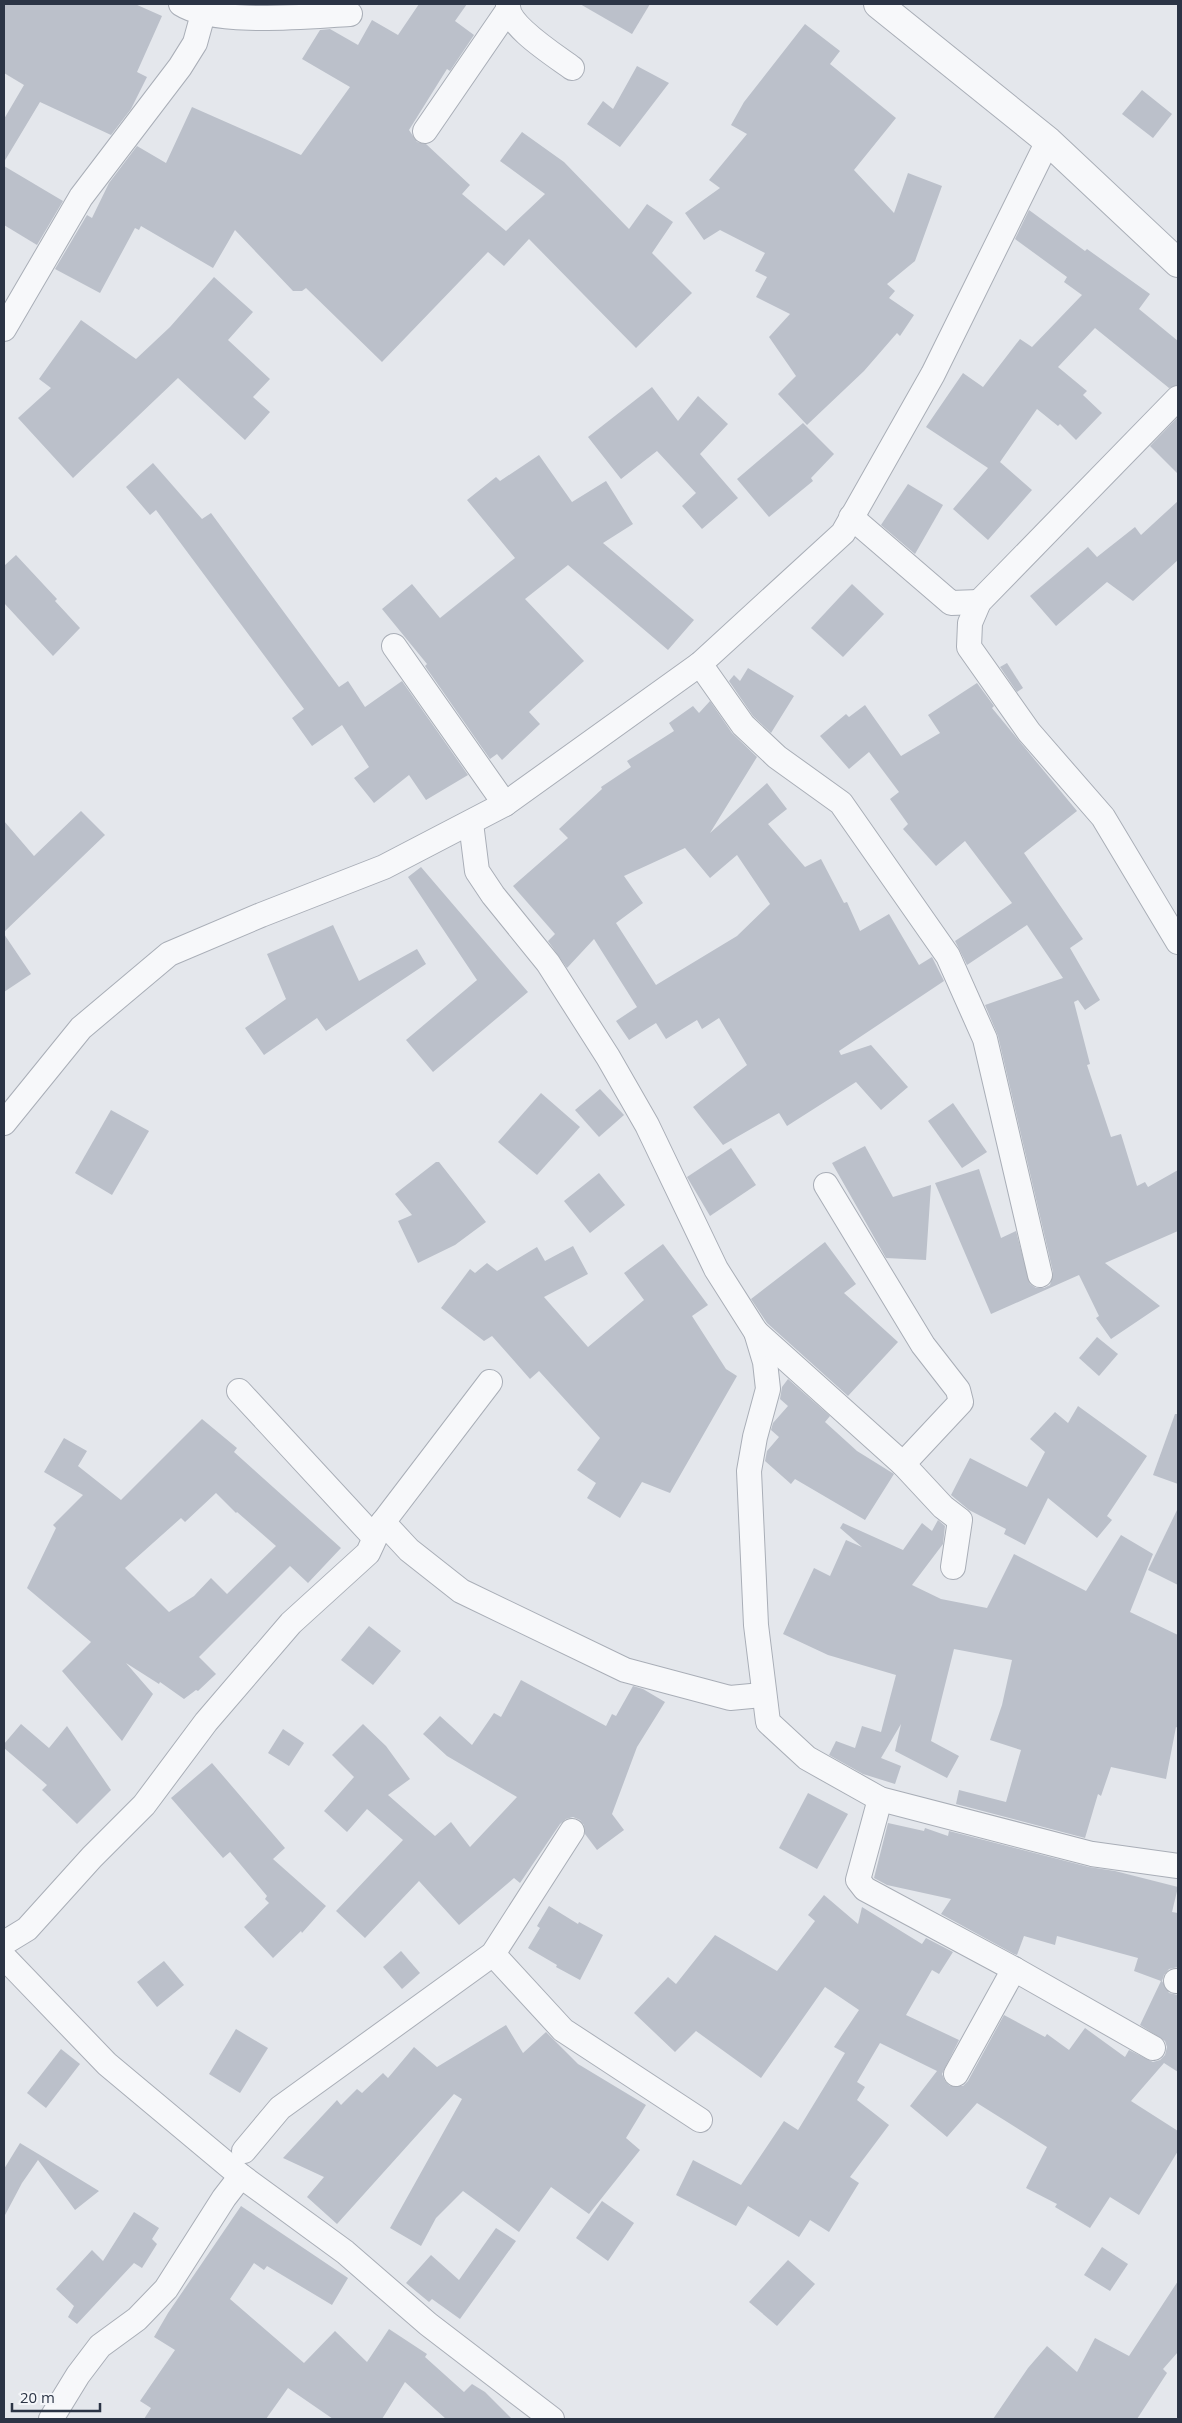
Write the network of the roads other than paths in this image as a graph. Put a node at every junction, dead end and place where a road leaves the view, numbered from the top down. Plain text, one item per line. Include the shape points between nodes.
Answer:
1 (181, 4) edge
2 (878, 4) edge
3 (508, 7) edge
4 (203, 14) junction
5 (350, 14) dead end
6 (572, 68) dead end
7 (425, 131) dead end
8 (1048, 141) junction
9 (1178, 263) edge
10 (4, 329) edge
11 (1178, 398) edge
12 (850, 517) junction
13 (979, 602) junction
14 (394, 646) dead end
15 (700, 664) junction
16 (505, 804) junction
17 (471, 823) junction
18 (1178, 942) edge
19 (4, 1123) edge
20 (826, 1185) dead end
21 (1040, 1275) dead end
22 (756, 1332) junction
23 (490, 1382) dead end
24 (239, 1391) dead end
25 (903, 1464) junction
26 (378, 1530) junction
27 (953, 1567) dead end
28 (763, 1689) junction
29 (880, 1800) junction
30 (572, 1831) dead end
31 (1178, 1866) edge
32 (4, 1943) edge
33 (494, 1954) junction
34 (4, 1957) edge
35 (1014, 1969) junction
36 (1153, 2048) dead end
37 (956, 2074) dead end
38 (700, 2120) dead end
39 (244, 2151) dead end
40 (241, 2176) junction
41 (51, 2419) edge
42 (552, 2419) edge

1 - 4 street
2 - 8 street
3 - 6 street via 518,26
3 - 7 street
4 - 5 street via 278,18
4 - 10 street via 195,43 180,67 82,197
8 - 9 street
8 - 12 street via 933,374
11 - 13 street
12 - 13 street via 951,603
12 - 15 street via 843,533
13 - 18 street via 970,623 969,647 1029,732 1103,817
14 - 16 street
15 - 16 street
15 - 21 street via 743,725 777,757 841,803 948,956 985,1038
16 - 17 street
17 - 19 street via 384,867 170,954 81,1028
17 - 22 street via 477,871 548,963 608,1057 647,1125 716,1269
20 - 25 street via 923,1345 958,1390 961,1402
22 - 25 street
22 - 28 street via 765,1362 768,1389 749,1471 756,1625
23 - 26 street
24 - 26 street
25 - 27 street via 943,1507 960,1520
26 - 28 street via 461,1591 625,1670 730,1698 762,1695
26 - 32 street via 368,1552 291,1623 206,1722 144,1805 27,1929
28 - 29 street via 768,1722 808,1758
29 - 31 street via 1092,1854
29 - 35 street via 858,1880 865,1888
30 - 33 street
33 - 38 street via 563,2030
33 - 39 street via 280,2108
34 - 40 street via 107,2064
35 - 36 street
35 - 37 street
40 - 41 street via 166,2289 137,2319 100,2346
40 - 42 street via 345,2252 428,2324

